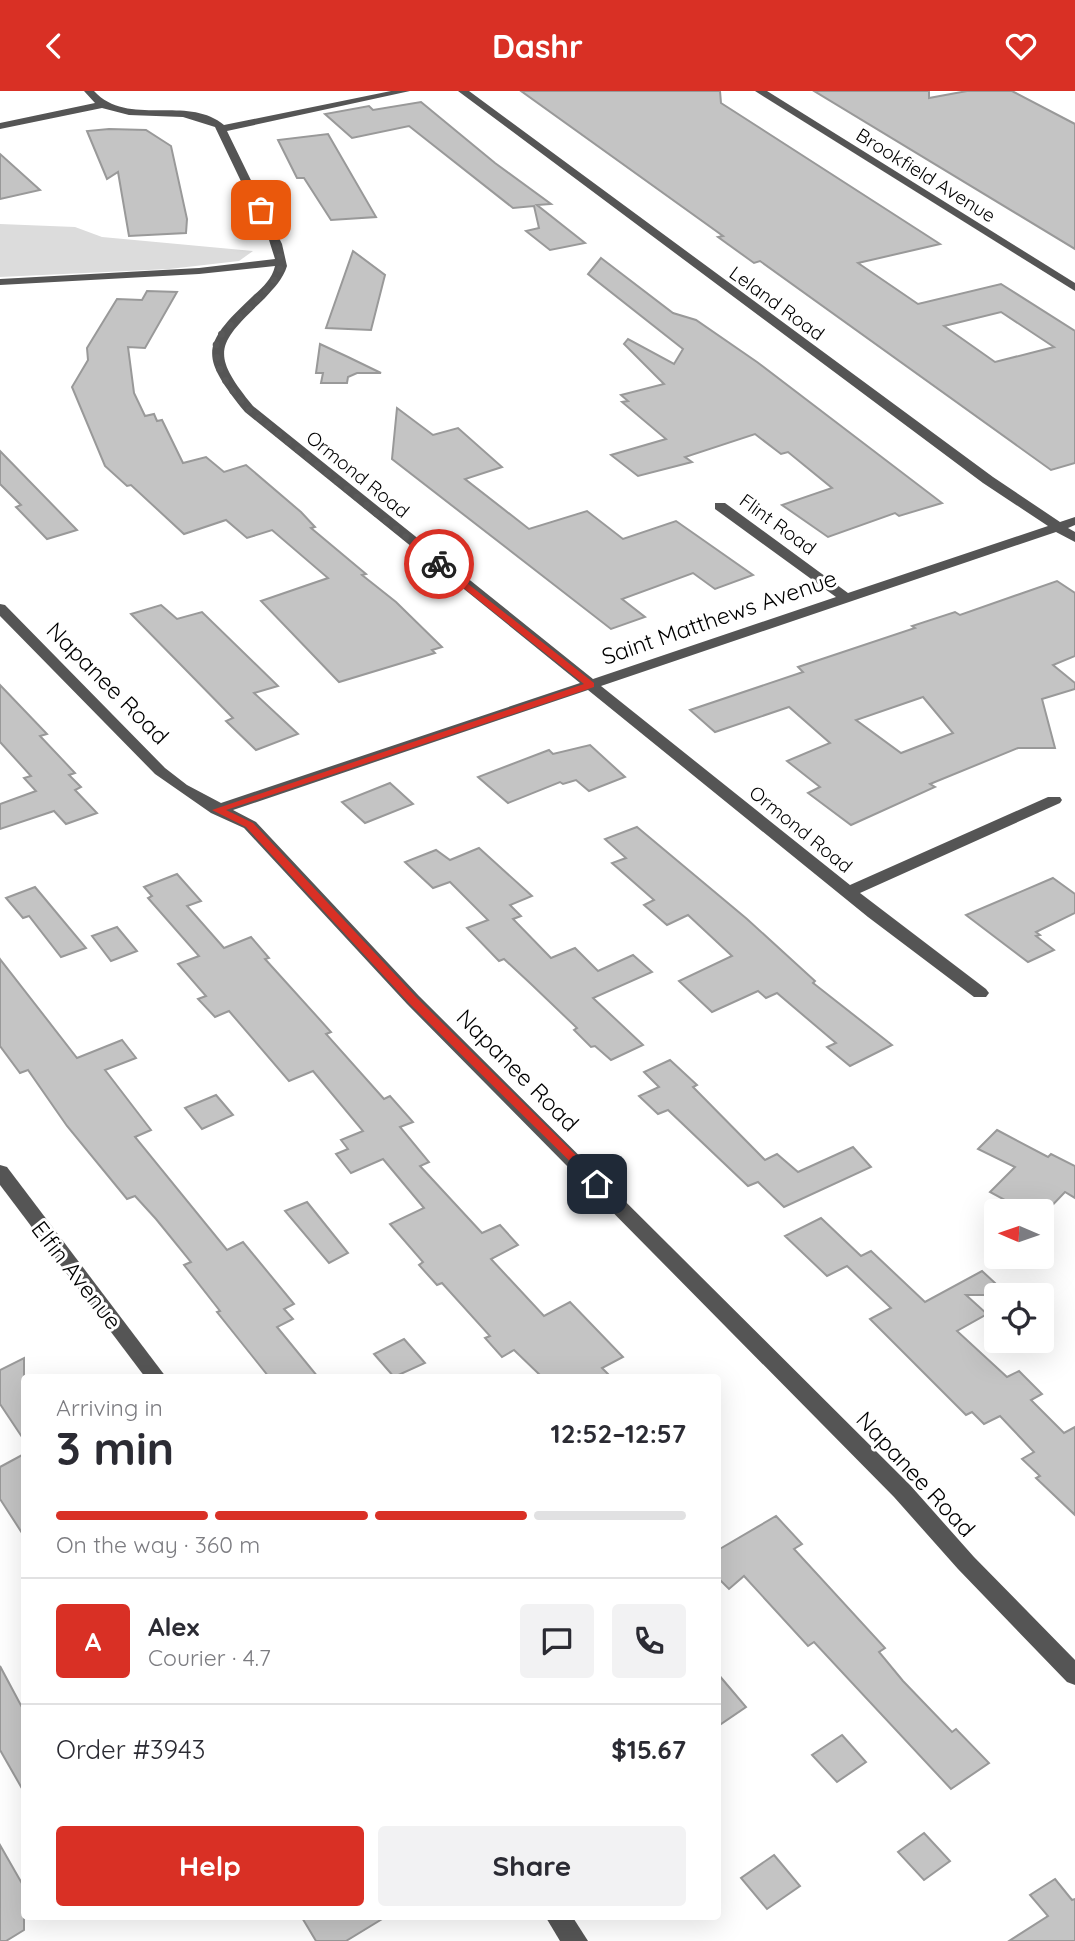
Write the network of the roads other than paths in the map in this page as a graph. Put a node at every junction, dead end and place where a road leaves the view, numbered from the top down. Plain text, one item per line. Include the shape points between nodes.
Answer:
1 (89, 91) edge
2 (405, 91) edge
3 (463, 91) edge
4 (760, 91) edge
5 (102, 105) junction
6 (0, 126) edge
7 (221, 129) junction
8 (281, 262) junction
9 (0, 282) edge
10 (1075, 288) edge
11 (720, 506) dead end
12 (1075, 521) edge
13 (1057, 527) junction
14 (1075, 538) edge
15 (846, 598) junction
16 (0, 608) edge
17 (591, 685) junction
18 (1054, 800) dead end
19 (217, 810) junction
20 (848, 892) junction
21 (980, 993) dead end
22 (0, 1172) edge
23 (154, 1374) edge
24 (1075, 1675) edge
25 (560, 1920) edge
26 (575, 1941) edge

1 - 5 street
2 - 7 street
3 - 13 street, Leland Road
4 - 10 street, Brookfield Avenue
5 - 6 street
5 - 7 street via 197,117
7 - 8 street
8 - 9 street
8 - 17 street, Ormond Road via 273,283 216,341 217,364 228,385 276,432
11 - 15 street, Flint Road
12 - 13 street, Saint Matthews Avenue
13 - 14 street, Leland Road
13 - 15 street, Saint Matthews Avenue
15 - 17 street, Saint Matthews Avenue
16 - 19 street, Napanee Road via 160,771
17 - 19 street, Saint Matthews Avenue
17 - 20 street, Ormond Road
18 - 20 street
19 - 24 street, Napanee Road via 250,825 413,1000 902,1491
20 - 21 street, Ormond Road
22 - 23 street, Elfin Avenue
25 - 26 street

